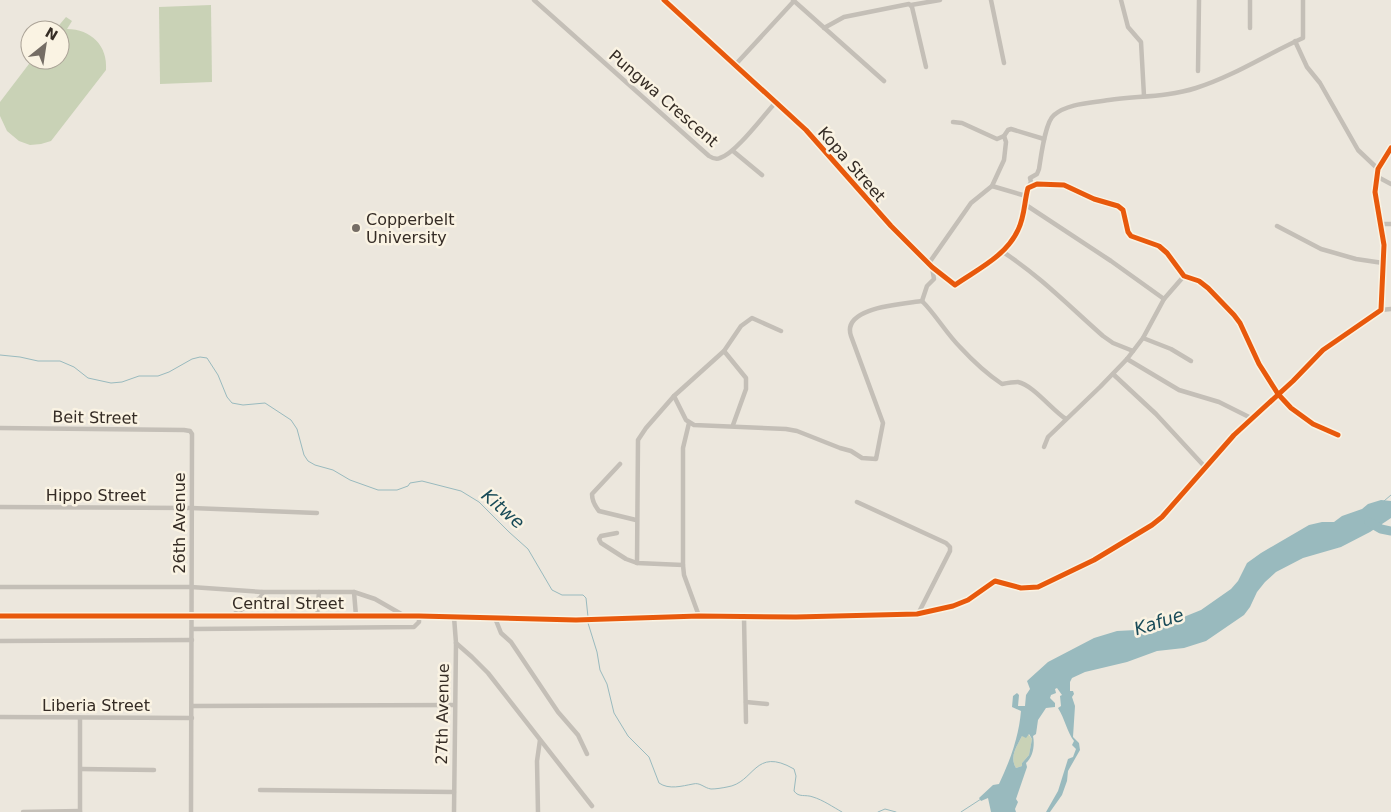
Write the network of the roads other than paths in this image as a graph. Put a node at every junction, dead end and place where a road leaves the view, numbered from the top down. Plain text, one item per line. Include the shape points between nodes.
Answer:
1 (534, 0) edge
2 (664, 0) edge
3 (794, 0) edge
4 (940, 0) edge
5 (991, 0) edge
6 (1121, 0) edge
7 (1198, 0) edge
8 (1250, 0) edge
9 (1303, 0) edge
10 (911, 5) junction
11 (824, 28) junction
12 (1250, 28) dead end
13 (1295, 41) junction
14 (1004, 63) dead end
15 (736, 64) junction
16 (926, 67) dead end
17 (1198, 71) dead end
18 (884, 81) dead end
19 (1144, 96) junction
20 (776, 102) junction
21 (953, 122) dead end
22 (1004, 136) junction
23 (1044, 139) junction
24 (1391, 148) edge
25 (733, 151) junction
26 (1377, 172) junction
27 (762, 175) dead end
28 (1391, 184) edge
29 (992, 186) junction
30 (1028, 188) junction
31 (1026, 196) junction
32 (1026, 205) junction
33 (1381, 224) junction
34 (1391, 224) edge
35 (1277, 226) dead end
36 (1003, 252) junction
37 (1383, 263) junction
38 (930, 265) junction
39 (1184, 276) junction
40 (1164, 299) junction
41 (922, 301) junction
42 (1391, 309) edge
43 (1381, 310) junction
44 (781, 331) dead end
45 (1143, 338) junction
46 (724, 351) junction
47 (1133, 351) junction
48 (1127, 359) junction
49 (1191, 361) dead end
50 (1113, 374) junction
51 (1278, 394) junction
52 (674, 396) junction
53 (1252, 419) junction
54 (1066, 420) junction
55 (689, 423) junction
56 (733, 425) junction
57 (0, 428) edge
58 (190, 431) joint
59 (1338, 435) dead end
60 (1044, 447) dead end
61 (620, 464) dead end
62 (1205, 467) junction
63 (857, 502) dead end
64 (0, 507) edge
65 (191, 508) junction
66 (317, 513) dead end
67 (636, 520) junction
68 (617, 533) dead end
69 (637, 563) junction
70 (683, 565) junction
71 (0, 587) edge
72 (191, 587) junction
73 (262, 592) junction
74 (319, 592) junction
75 (354, 592) junction
76 (917, 614) junction
77 (0, 616) edge
78 (191, 616) junction
79 (231, 616) junction
80 (317, 616) junction
81 (356, 616) junction
82 (404, 616) junction
83 (419, 616) junction
84 (699, 616) junction
85 (454, 617) junction
86 (744, 617) junction
87 (495, 618) junction
88 (192, 629) junction
89 (192, 640) junction
90 (0, 641) edge
91 (456, 643) junction
92 (746, 702) junction
93 (454, 704) junction
94 (767, 704) dead end
95 (193, 706) junction
96 (0, 717) edge
97 (80, 718) junction
98 (192, 718) junction
99 (746, 722) dead end
100 (540, 740) junction
101 (587, 754) dead end
102 (81, 768) junction
103 (154, 770) dead end
104 (260, 790) dead end
105 (454, 792) junction
106 (592, 806) dead end
107 (23, 812) edge
108 (80, 812) edge
109 (191, 812) edge
110 (454, 812) edge
111 (538, 812) edge

1 - 25 street, Pungwa Crescent via 708,156 720,158
2 - 15 street, Kopa Street
3 - 11 street
3 - 15 street
4 - 10 street
5 - 14 street
6 - 19 street via 1128,26 1141,42
7 - 17 street
8 - 12 street
9 - 13 street via 1303,38
10 - 11 street via 844,16
10 - 16 street
11 - 18 street
13 - 19 street via 1203,86
13 - 26 street via 1307,67 1320,83 1358,150
15 - 20 street, Kopa Street
19 - 23 street via 1063,109 1051,117
20 - 25 street, Pungwa Crescent
20 - 38 street, Kopa Street via 822,146 871,205
21 - 22 street via 997,139
22 - 23 street via 1011,129
22 - 29 street via 1004,160
23 - 30 street via 1039,169 1030,178
24 - 26 street
25 - 27 street
26 - 28 street
26 - 33 street via 1375,192
29 - 31 street
29 - 38 street via 972,203
30 - 31 street
30 - 39 street via 1037,184 1064,185 1118,206 1123,210 1131,236 1159,246
31 - 32 street
32 - 36 street via 1018,230
32 - 40 street
33 - 34 street
33 - 37 street
35 - 37 street via 1321,249
36 - 38 street, Kopa Street via 955,285
36 - 47 street via 1038,277 1103,336
37 - 43 street
38 - 41 street via 934,279 927,286
39 - 40 street
39 - 51 street via 1208,288 1234,315
40 - 45 street
41 - 54 street via 960,347 990,376 1002,384 1022,384
41 - 56 street via 862,313 850,324 850,336 884,423 876,459 862,458 786,428
42 - 43 street
43 - 51 street, Central Street via 1323,350
44 - 46 street via 752,318 741,326
45 - 47 street
45 - 49 street
46 - 52 street
46 - 56 street via 746,378 746,389
47 - 48 street
48 - 50 street
48 - 53 street via 1179,390 1219,402
50 - 54 street
50 - 62 street
51 - 53 street, Central Street
51 - 59 street via 1301,416
52 - 55 street
52 - 67 street via 638,440
53 - 62 street, Central Street
54 - 60 street via 1048,437
55 - 56 street
55 - 70 street via 683,448
57 - 58 street, Beit Street
58 - 65 street, 26th Avenue
61 - 67 street via 592,494 592,499 599,511
62 - 76 street, Central Street via 1162,517 1094,560 1038,587 1020,588 995,581 968,600
63 - 76 street via 950,547
64 - 65 street, Hippo Street
65 - 66 street, Hippo Street
65 - 72 street, 26th Avenue
67 - 69 street
68 - 69 street via 601,536 600,543 626,560
69 - 70 street
70 - 84 street
71 - 72 street
72 - 73 street
72 - 78 street, 26th Avenue
73 - 74 street
73 - 79 street via 260,598
74 - 75 street
74 - 80 street
75 - 81 street
75 - 82 street
76 - 86 street, Central Street
77 - 78 street, Central Street
78 - 79 street, Central Street
78 - 88 street, 26th Avenue
79 - 80 street, Central Street
80 - 81 street, Central Street
81 - 82 street, Central Street
82 - 83 street, Central Street
83 - 85 street, Central Street
83 - 88 street via 414,627
84 - 86 street, Central Street
84 - 87 street, Central Street via 598,620
85 - 87 street, Central Street
85 - 91 street, 27th Avenue
86 - 92 street
87 - 101 street via 501,633 511,642 558,712 578,735
88 - 89 street, 26th Avenue
89 - 90 street
89 - 95 street, 26th Avenue
91 - 93 street, 27th Avenue
91 - 100 street via 488,673
92 - 94 street
92 - 99 street
93 - 95 street
93 - 105 street, 27th Avenue
95 - 98 street, 26th Avenue
96 - 97 street, Liberia Street
97 - 98 street, Liberia Street
97 - 102 street
98 - 109 street, 26th Avenue
100 - 106 street
100 - 111 street
102 - 103 street
102 - 108 street
104 - 105 street
105 - 110 street, 27th Avenue
107 - 108 street

